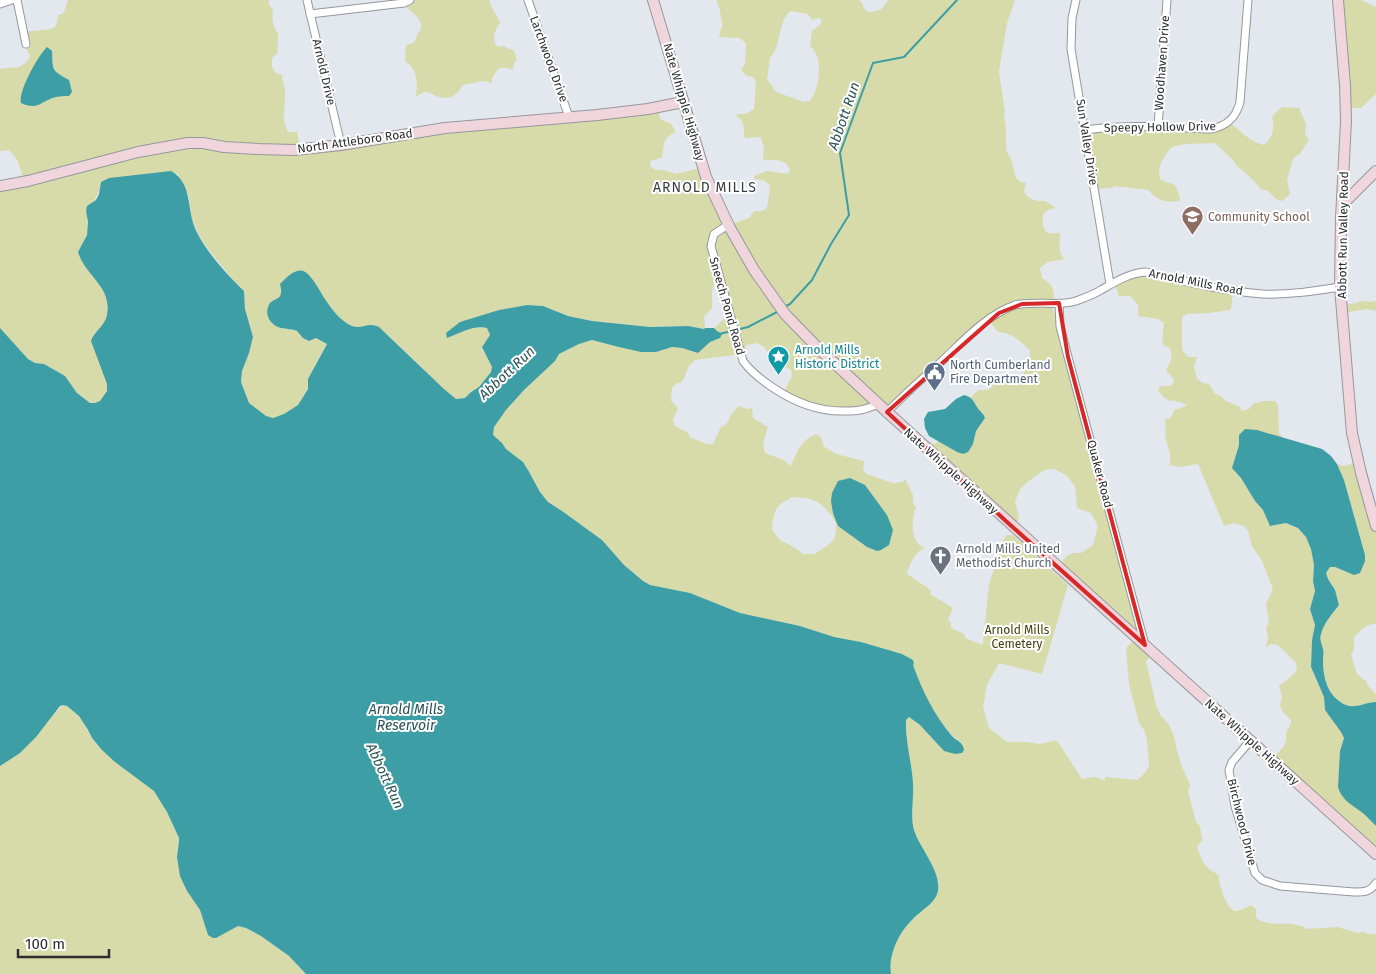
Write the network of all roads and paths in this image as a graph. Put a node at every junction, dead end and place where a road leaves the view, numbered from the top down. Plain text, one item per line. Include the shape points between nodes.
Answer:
1 (12, 0) edge
2 (17, 0) edge
3 (307, 0) edge
4 (410, 0) edge
5 (528, 0) edge
6 (653, 0) edge
7 (1076, 0) edge
8 (1167, 0) edge
9 (1248, 0) edge
10 (1338, 0) edge
11 (0, 4) edge
12 (310, 14) junction
13 (26, 44) dead end
14 (684, 102) junction
15 (569, 117) junction
16 (1158, 127) junction
17 (1085, 130) junction
18 (341, 145) junction
19 (1376, 171) edge
20 (0, 186) edge
21 (1342, 205) junction
22 (728, 225) junction
23 (1110, 284) junction
24 (1340, 287) junction
25 (1059, 303) junction
26 (879, 404) junction
27 (887, 412) junction
28 (1376, 526) edge
29 (1145, 645) junction
30 (1251, 740) junction
31 (1376, 854) edge
32 (1376, 883) edge

1 - 11 street
2 - 13 street
3 - 12 street, Arnold Drive
4 - 12 street
5 - 15 street, Larchwood Drive
6 - 14 street, Nate Whipple Highway
7 - 17 street, Sun Valley Drive via 1071,49
8 - 16 street, Woodhaven Drive
9 - 16 street, Speepy Hollow Drive via 1240,102 1234,117 1219,128
10 - 21 street, Abbott Run Valley Road via 1346,103
12 - 18 street, Arnold Drive
14 - 15 street, North Attleboro Road
14 - 22 street, Nate Whipple Highway via 706,176
15 - 18 street, North Attleboro Road via 445,128
16 - 17 street, Speepy Hollow Drive
17 - 23 street, Sun Valley Drive
18 - 20 street, North Attleboro Road via 266,150 188,143
19 - 21 street
21 - 24 street, Abbott Run Valley Road
22 - 26 street, Nate Whipple Highway via 785,314
22 - 26 street, Sneech Pond Road via 714,234 711,246 738,345 749,369 783,395 823,410 859,410
23 - 24 street, Arnold Mills Road via 1130,274 1146,272 1200,286 1264,294
23 - 25 street, Arnold Mills Road via 1090,296
24 - 28 street, Abbott Run Valley Road via 1352,433
25 - 27 street, Arnold Mills Road via 1022,304 999,313 975,330
25 - 29 street, Quaker Road via 1060,326
26 - 27 street, Nate Whipple Highway
27 - 29 street, Nate Whipple Highway
29 - 30 street, Nate Whipple Highway
30 - 31 street, Nate Whipple Highway
30 - 32 street, Birchwood Drive via 1229,770 1235,806 1255,873 1262,880 1280,886 1365,892

